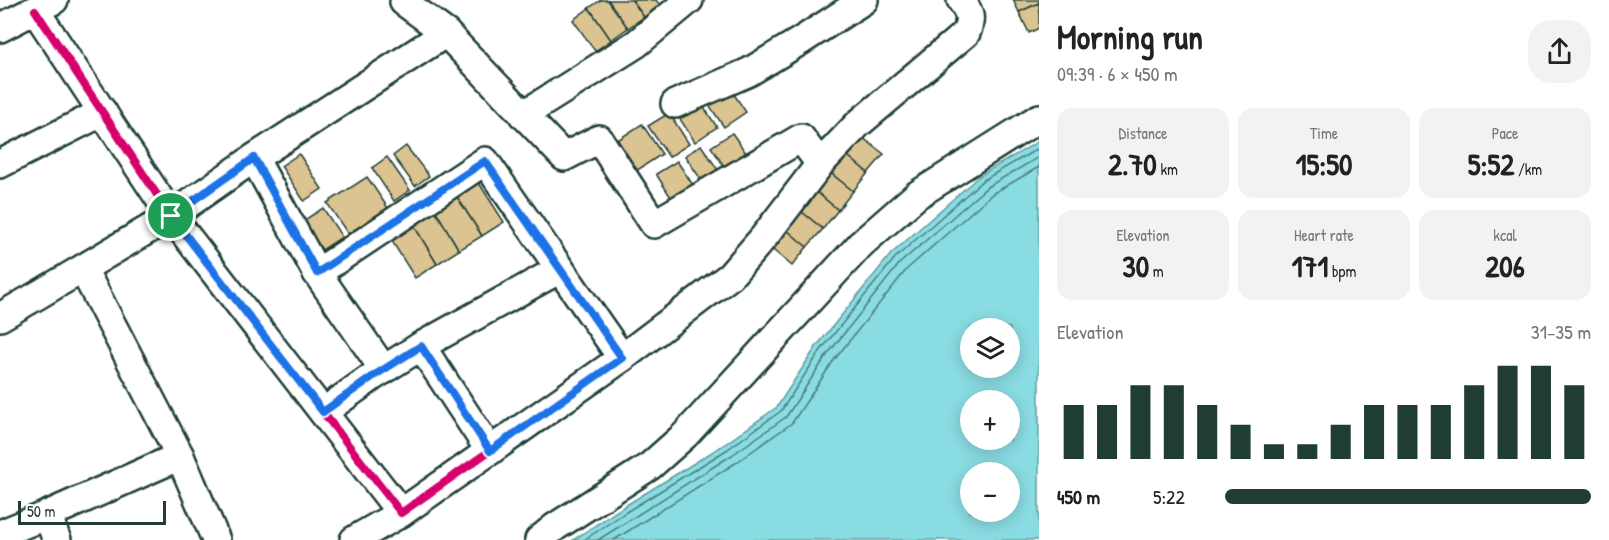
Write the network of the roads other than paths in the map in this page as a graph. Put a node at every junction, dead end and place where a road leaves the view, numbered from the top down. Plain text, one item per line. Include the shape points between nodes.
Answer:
1 (688, 0) edge
2 (864, 0) edge
3 (961, 0) edge
4 (403, 1) edge
5 (44, 5) edge
6 (0, 27) edge
7 (446, 33) junction
8 (675, 104) dead end
9 (103, 112) junction
10 (523, 115) junction
11 (1039, 118) edge
12 (254, 158) junction
13 (0, 164) edge
14 (820, 164) junction
15 (171, 216) junction
16 (83, 269) junction
17 (560, 269) junction
18 (317, 273) junction
19 (0, 317) edge
20 (421, 346) junction
21 (622, 358) junction
22 (384, 370) junction
23 (323, 412) junction
24 (490, 451) junction
25 (180, 456) junction
26 (401, 513) junction
27 (47, 515) junction
28 (0, 534) edge
29 (57, 540) edge
30 (216, 540) edge
31 (354, 540) edge
32 (539, 540) edge

1 - 10 street via 636,44
2 - 8 street via 749,72
3 - 14 street via 971,21 966,33 858,124
4 - 7 street
5 - 6 street
5 - 9 street
7 - 10 street
7 - 12 street
9 - 13 street
9 - 15 street
10 - 14 street via 564,157 599,139 654,224 801,138
11 - 32 street via 917,195 861,244 685,435 650,466
12 - 15 street
12 - 18 street
14 - 21 street via 730,276
15 - 16 street
15 - 23 street
16 - 19 street
16 - 25 street
17 - 18 street via 485,161
17 - 20 street
17 - 21 street
18 - 22 street
20 - 22 street
20 - 24 street
21 - 24 street
22 - 23 street
23 - 26 street
24 - 26 street
25 - 27 street
25 - 30 street
26 - 31 street
27 - 28 street
27 - 29 street

